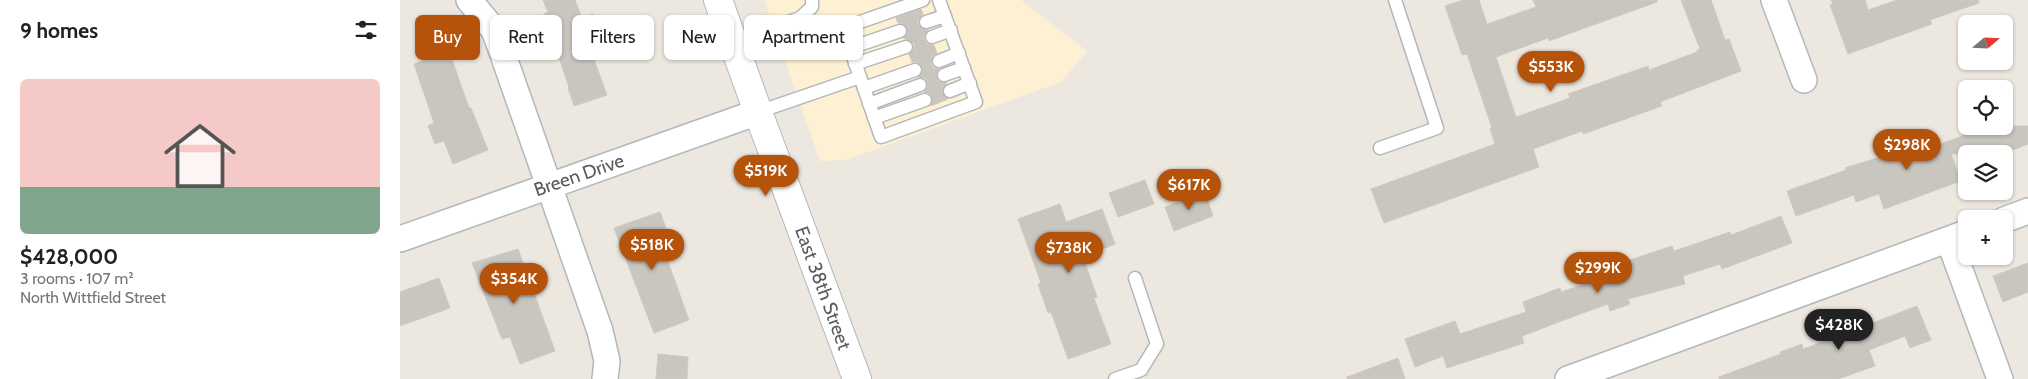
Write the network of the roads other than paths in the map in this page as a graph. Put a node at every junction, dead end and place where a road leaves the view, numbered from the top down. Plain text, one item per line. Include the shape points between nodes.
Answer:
1 (469, 0) edge
2 (718, 0) edge
3 (812, 0) edge
4 (923, 0) edge
5 (940, 0) edge
6 (1395, 0) edge
7 (1774, 0) edge
8 (723, 15) edge
9 (945, 16) junction
10 (863, 21) edge
11 (926, 22) dead end
12 (951, 30) junction
13 (900, 31) dead end
14 (932, 37) dead end
15 (734, 41) edge
16 (734, 44) edge
17 (863, 44) edge
18 (906, 47) dead end
19 (959, 53) junction
20 (854, 60) edge
21 (939, 61) dead end
22 (856, 64) junction
23 (964, 68) junction
24 (915, 70) dead end
25 (944, 75) dead end
26 (1804, 80) dead end
27 (862, 82) junction
28 (970, 83) junction
29 (920, 85) dead end
30 (950, 91) dead end
31 (926, 100) dead end
32 (869, 104) junction
33 (758, 112) junction
34 (874, 118) junction
35 (1380, 148) dead end
36 (548, 186) junction
37 (2028, 211) edge
38 (2013, 217) edge
39 (1958, 237) edge
40 (400, 239) edge
41 (1966, 265) edge
42 (1135, 278) dead end
43 (605, 379) edge
44 (856, 379) edge
45 (1115, 379) edge
46 (1568, 379) edge
47 (2000, 379) edge

1 - 36 street via 494,30
2 - 8 main road, East 38th Street
3 - 15 lane via 812,7 800,18
4 - 10 lane
5 - 9 lane
6 - 35 lane via 1437,128
7 - 26 street
9 - 11 lane
9 - 12 lane
12 - 14 lane
12 - 19 lane
13 - 17 lane
16 - 33 main road, East 38th Street
18 - 22 lane
19 - 21 lane
19 - 23 lane
20 - 22 lane
22 - 27 lane
23 - 25 lane
23 - 28 lane
24 - 27 lane
27 - 32 lane
27 - 33 lane
28 - 30 lane
28 - 34 lane via 976,102 881,137
29 - 32 lane
31 - 34 lane
32 - 34 lane
33 - 36 street, Breen Drive
33 - 44 main road, East 38th Street
36 - 40 street, Breen Drive
36 - 43 street via 603,341 607,361
37 - 38 street
39 - 46 street
41 - 47 street
42 - 45 lane via 1156,344 1141,370

